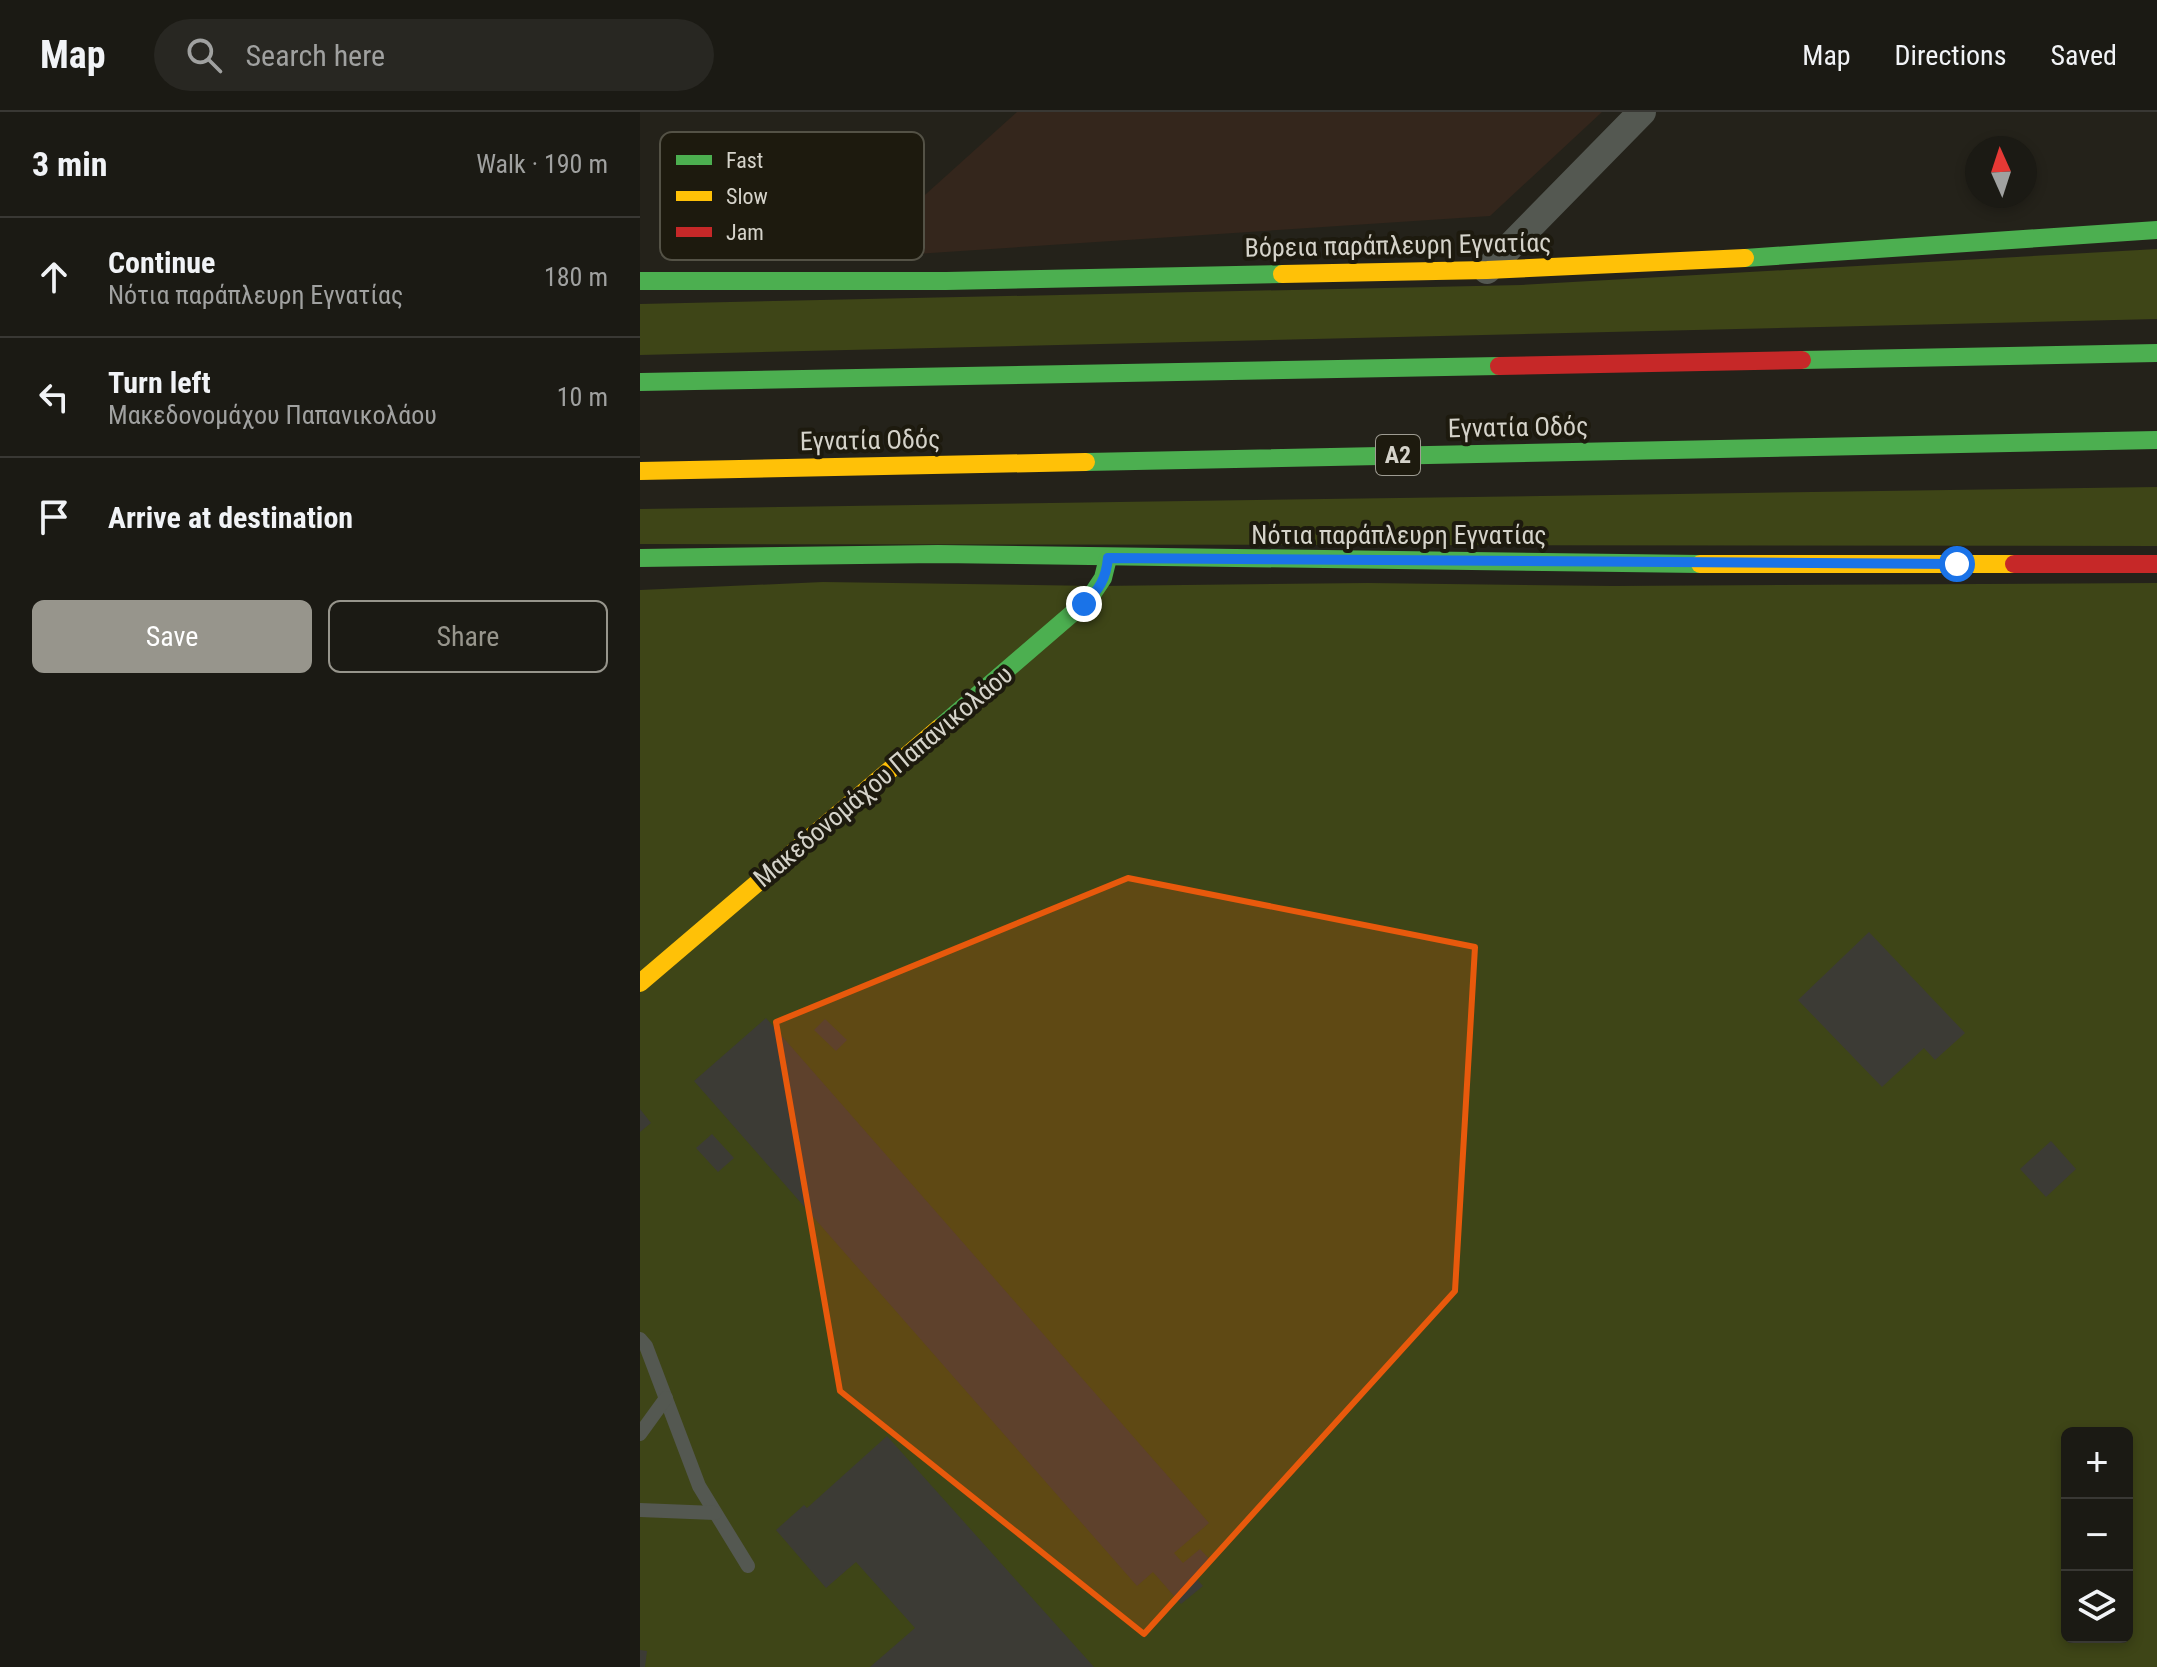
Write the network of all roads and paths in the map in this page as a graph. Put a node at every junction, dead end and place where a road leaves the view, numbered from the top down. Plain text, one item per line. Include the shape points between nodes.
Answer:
1 (1642, 112) edge
2 (2157, 230) edge
3 (1487, 270) junction
4 (640, 281) edge
5 (2157, 353) edge
6 (640, 382) edge
7 (2157, 440) edge
8 (640, 471) edge
9 (640, 558) edge
10 (1108, 558) junction
11 (2157, 564) edge
12 (640, 983) edge
13 (640, 1339) edge
14 (666, 1398) junction
15 (640, 1434) edge
16 (640, 1510) edge
17 (715, 1513) junction
18 (748, 1566) dead end

1 - 3 street
2 - 3 main road, Βόρεια παράπλευρη Εγνατίας
3 - 4 main road, Βόρεια παράπλευρη Εγνατίας
5 - 6 main road
7 - 8 main road, Εγνατία Οδός / Α2
9 - 10 main road, Νότια παράπλευρη Εγνατίας
10 - 11 main road, Νότια παράπλευρη Εγνατίας
10 - 12 main road, Μακεδονομάχου Παπανικολάου via 1100,589 1084,604
13 - 14 lane
14 - 15 lane
14 - 17 lane via 699,1486
16 - 17 lane
17 - 18 lane

